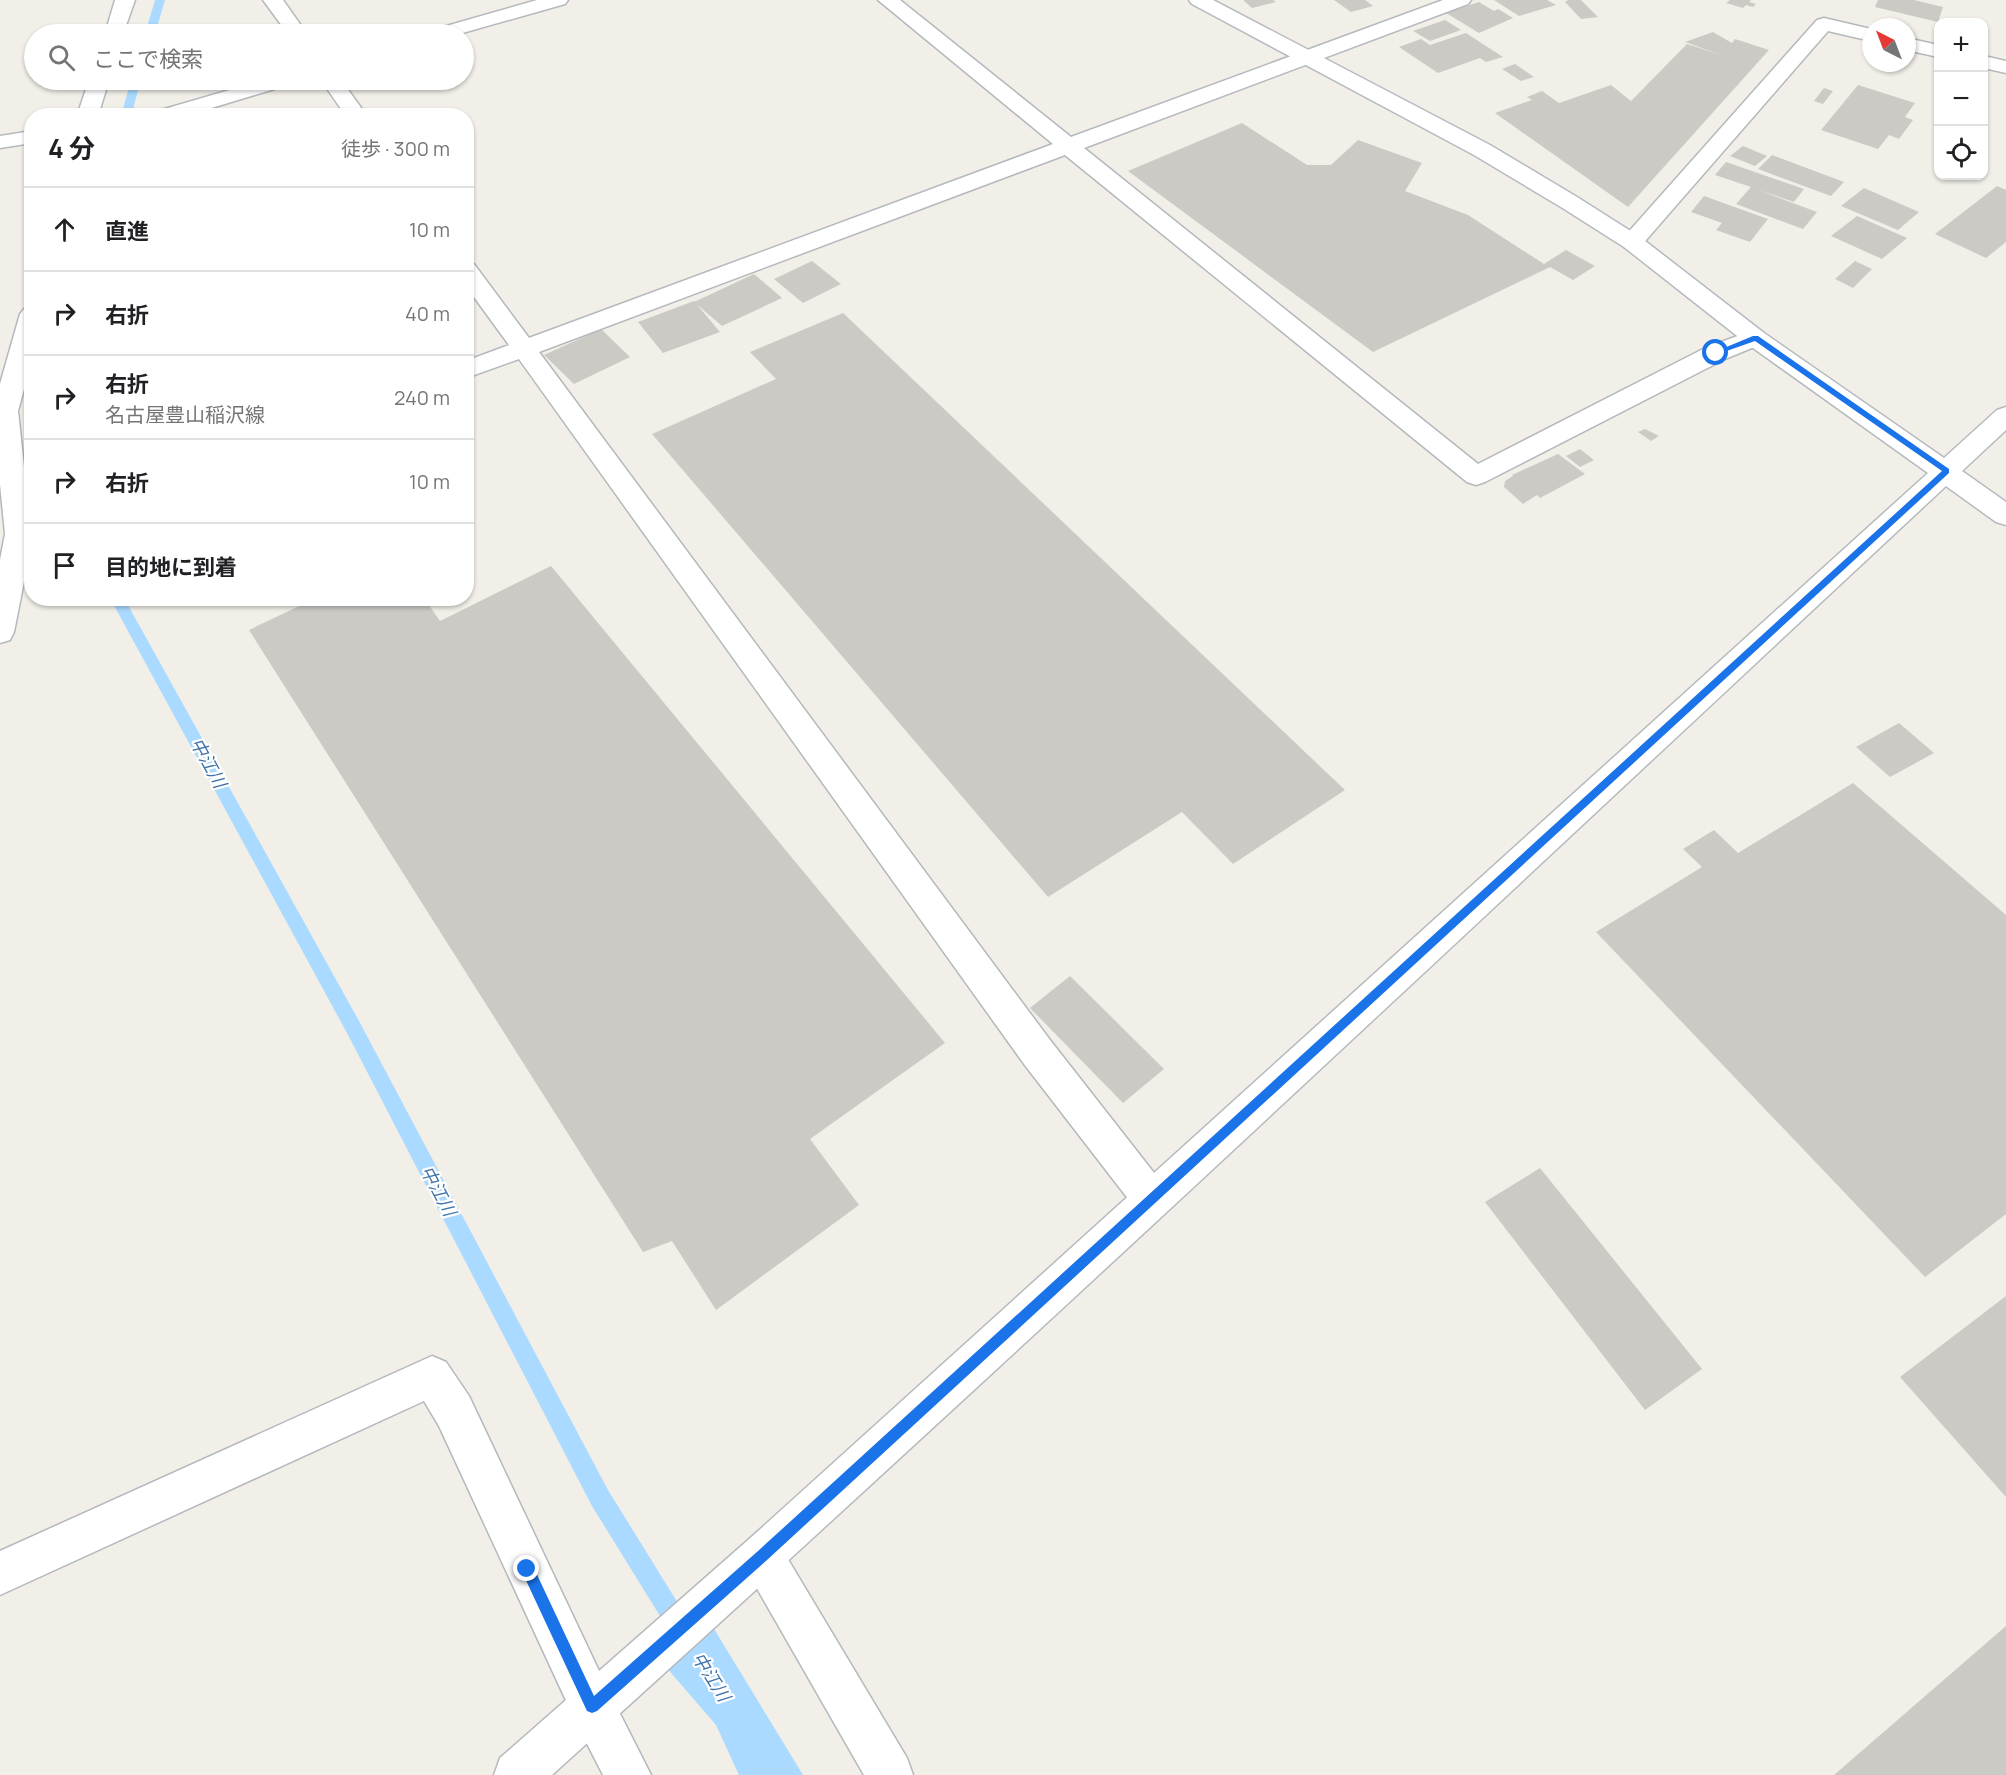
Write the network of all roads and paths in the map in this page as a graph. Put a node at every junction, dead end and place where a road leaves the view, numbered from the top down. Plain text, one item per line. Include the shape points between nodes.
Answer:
1 (125, 0) edge
2 (273, 0) edge
3 (558, 0) edge
4 (888, 0) edge
5 (1199, 0) edge
6 (1461, 0) edge
7 (117, 24) edge
8 (291, 24) edge
9 (474, 24) edge
10 (1862, 33) edge
11 (1916, 46) edge
12 (1934, 50) edge
13 (1304, 58) junction
14 (1988, 63) edge
15 (2006, 67) edge
16 (96, 90) edge
17 (250, 90) edge
18 (338, 90) edge
19 (90, 108) edge
20 (188, 108) edge
21 (351, 108) edge
22 (24, 138) edge
23 (0, 142) edge
24 (1066, 146) junction
25 (1632, 242) junction
26 (474, 280) edge
27 (1755, 338) junction
28 (24, 343) edge
29 (524, 349) junction
30 (474, 367) edge
31 (2006, 416) edge
32 (1947, 471) junction
33 (2006, 515) edge
34 (19, 534) edge
35 (0, 632) edge
36 (1152, 1200) junction
37 (757, 1560) junction
38 (0, 1573) edge
39 (598, 1701) junction
40 (517, 1775) edge
41 (628, 1775) edge
42 (890, 1775) edge

1 - 7 street
2 - 8 street
3 - 9 street
4 - 24 street
5 - 13 street
6 - 13 street
10 - 25 street via 1824,24
11 - 12 street
13 - 24 street
13 - 25 street via 1482,150
14 - 15 street
16 - 19 street
17 - 20 street
18 - 21 street
22 - 23 street
24 - 27 street via 1476,476 1716,353
24 - 29 street
25 - 27 street
26 - 29 street
27 - 32 street
28 - 34 street via 5,411
29 - 30 street
29 - 36 street via 1037,1052
31 - 32 street
32 - 33 street
32 - 36 street
34 - 35 street
36 - 37 street
37 - 39 street
37 - 42 street
38 - 39 street via 432,1376 454,1410
39 - 40 street
39 - 41 street

